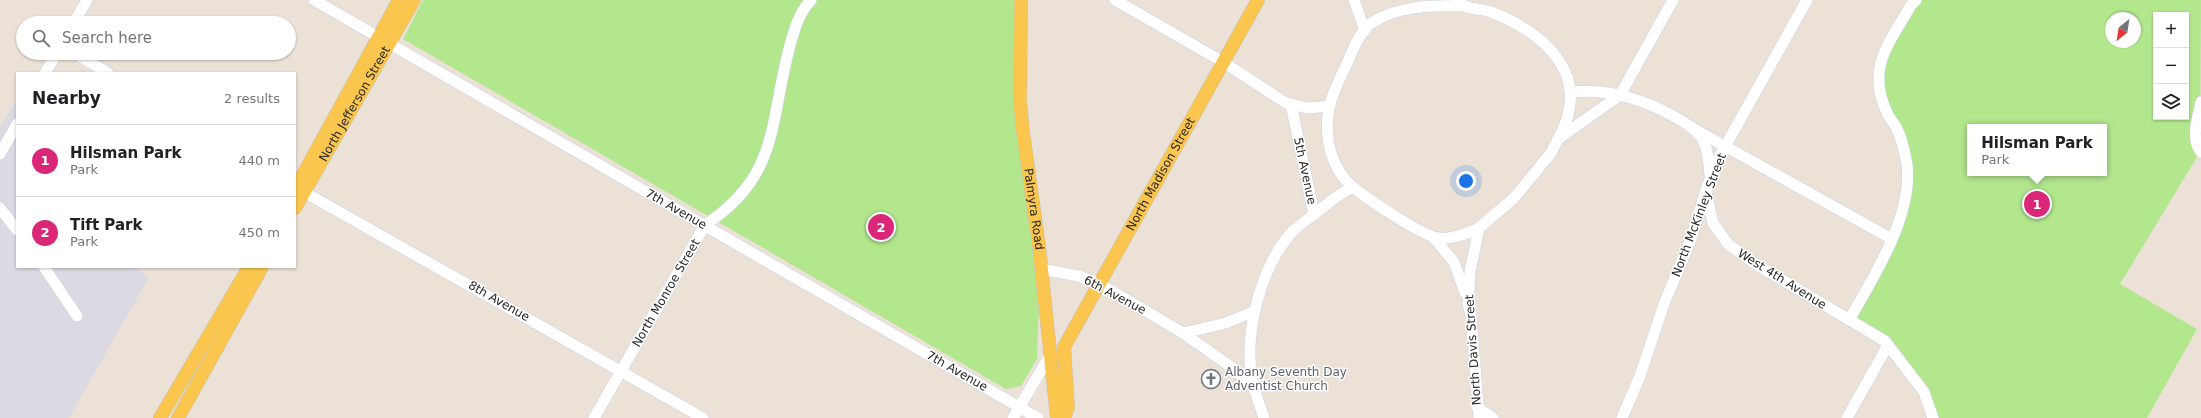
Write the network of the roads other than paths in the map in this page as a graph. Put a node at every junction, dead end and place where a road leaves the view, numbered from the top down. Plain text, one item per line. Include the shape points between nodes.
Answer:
1 (87, 0) edge
2 (314, 0) edge
3 (399, 0) edge
4 (414, 0) edge
5 (811, 0) edge
6 (1021, 0) edge
7 (1115, 0) edge
8 (1258, 0) edge
9 (1354, 0) edge
10 (1673, 0) edge
11 (1806, 0) edge
12 (1910, 2) edge
13 (1459, 3) edge
14 (78, 16) edge
15 (1365, 31) junction
16 (378, 37) junction
17 (390, 45) junction
18 (53, 60) edge
19 (86, 60) edge
20 (1223, 62) junction
21 (47, 72) edge
22 (106, 72) edge
23 (1571, 92) junction
24 (1620, 95) junction
25 (2201, 102) edge
26 (1291, 104) junction
27 (1330, 106) junction
28 (16, 126) edge
29 (1694, 129) junction
30 (1558, 138) junction
31 (1726, 145) junction
32 (2201, 152) edge
33 (0, 154) edge
34 (1710, 178) junction
35 (1353, 187) junction
36 (298, 188) edge
37 (1706, 190) junction
38 (296, 201) edge
39 (0, 208) edge
40 (1314, 214) junction
41 (705, 226) junction
42 (1479, 228) junction
43 (16, 229) edge
44 (1433, 237) junction
45 (1892, 239) junction
46 (45, 268) edge
47 (248, 268) edge
48 (261, 268) edge
49 (1041, 268) junction
50 (1100, 284) junction
51 (1468, 303) junction
52 (1255, 311) junction
53 (77, 316) dead end
54 (1849, 320) junction
55 (1183, 333) junction
56 (1888, 345) junction
57 (1049, 357) junction
58 (620, 371) junction
59 (1254, 388) junction
60 (1019, 407) junction
61 (1477, 407) junction
62 (160, 418) edge
63 (178, 418) edge
64 (594, 418) edge
65 (703, 418) edge
66 (1013, 418) edge
67 (1038, 418) edge
68 (1057, 418) edge
69 (1064, 418) edge
70 (1264, 418) edge
71 (1479, 418) edge
72 (1493, 418) edge
73 (1622, 418) edge
74 (1847, 418) edge
75 (1933, 418) edge

1 - 14 street
2 - 16 street, 7th Avenue
3 - 16 main road, North Jefferson Street
4 - 17 main road, North Jefferson Street
5 - 41 street, North Monroe Street via 798,19 769,144 759,172 726,212
6 - 49 main road, Palmyra Road via 1020,102
7 - 20 street
8 - 20 main road, North Madison Street
9 - 15 street
10 - 24 street
11 - 31 street, North McKinley Street
12 - 45 street via 1881,58 1878,72 1885,109 1896,127 1907,166 1904,201
13 - 15 street via 1400,11 1381,17
13 - 23 street via 1496,15 1541,40 1566,72
15 - 27 street via 1350,57
16 - 17 street, 7th Avenue
16 - 36 main road, North Jefferson Street
17 - 36 main road, North Jefferson Street
17 - 41 street, 7th Avenue
18 - 21 street
19 - 22 street
20 - 26 street via 1270,95
20 - 50 main road, North Madison Street
23 - 24 street via 1590,90
23 - 30 street via 1569,115
24 - 29 street via 1654,105
24 - 30 street
25 - 32 street via 2195,134 2197,147
26 - 27 street via 1308,108
26 - 40 street, 5th Avenue
27 - 35 street via 1328,130 1335,166
28 - 33 street
29 - 31 street
29 - 34 street via 1705,144
30 - 42 street via 1551,153 1514,198
31 - 34 street, North McKinley Street
31 - 45 street
34 - 37 street, North McKinley Street
35 - 40 street, 5th Avenue via 1338,194
35 - 44 street via 1408,224
36 - 38 main road, North Jefferson Street
36 - 58 street, 8th Avenue
37 - 54 street, West 4th Avenue via 1713,223 1719,234 1736,251
37 - 73 street, North McKinley Street via 1691,239
39 - 43 street
40 - 52 street via 1293,231 1275,256 1265,277
41 - 58 street, North Monroe Street
41 - 60 street, 7th Avenue
42 - 44 street via 1460,235 1439,239
42 - 51 street, North Davis Street via 1470,272
44 - 51 street via 1454,262
45 - 54 street via 1880,266
46 - 53 street
47 - 62 main road
48 - 63 main road
49 - 50 street, 6th Avenue via 1079,276
49 - 57 main road, Palmyra Road
50 - 55 street, 6th Avenue
50 - 69 main road, North Madison Street via 1064,348 1068,407
51 - 61 street, North Davis Street
52 - 55 street via 1226,323
52 - 59 street via 1251,367
54 - 56 street, West 4th Avenue
55 - 59 street, 6th Avenue via 1237,371
56 - 74 street
56 - 75 street via 1924,392
57 - 60 street
57 - 68 main road, Palmyra Road
58 - 64 street, North Monroe Street
58 - 65 street, 8th Avenue
59 - 70 street
60 - 66 street
60 - 67 street, 7th Avenue
61 - 71 street, North Davis Street
61 - 72 street

